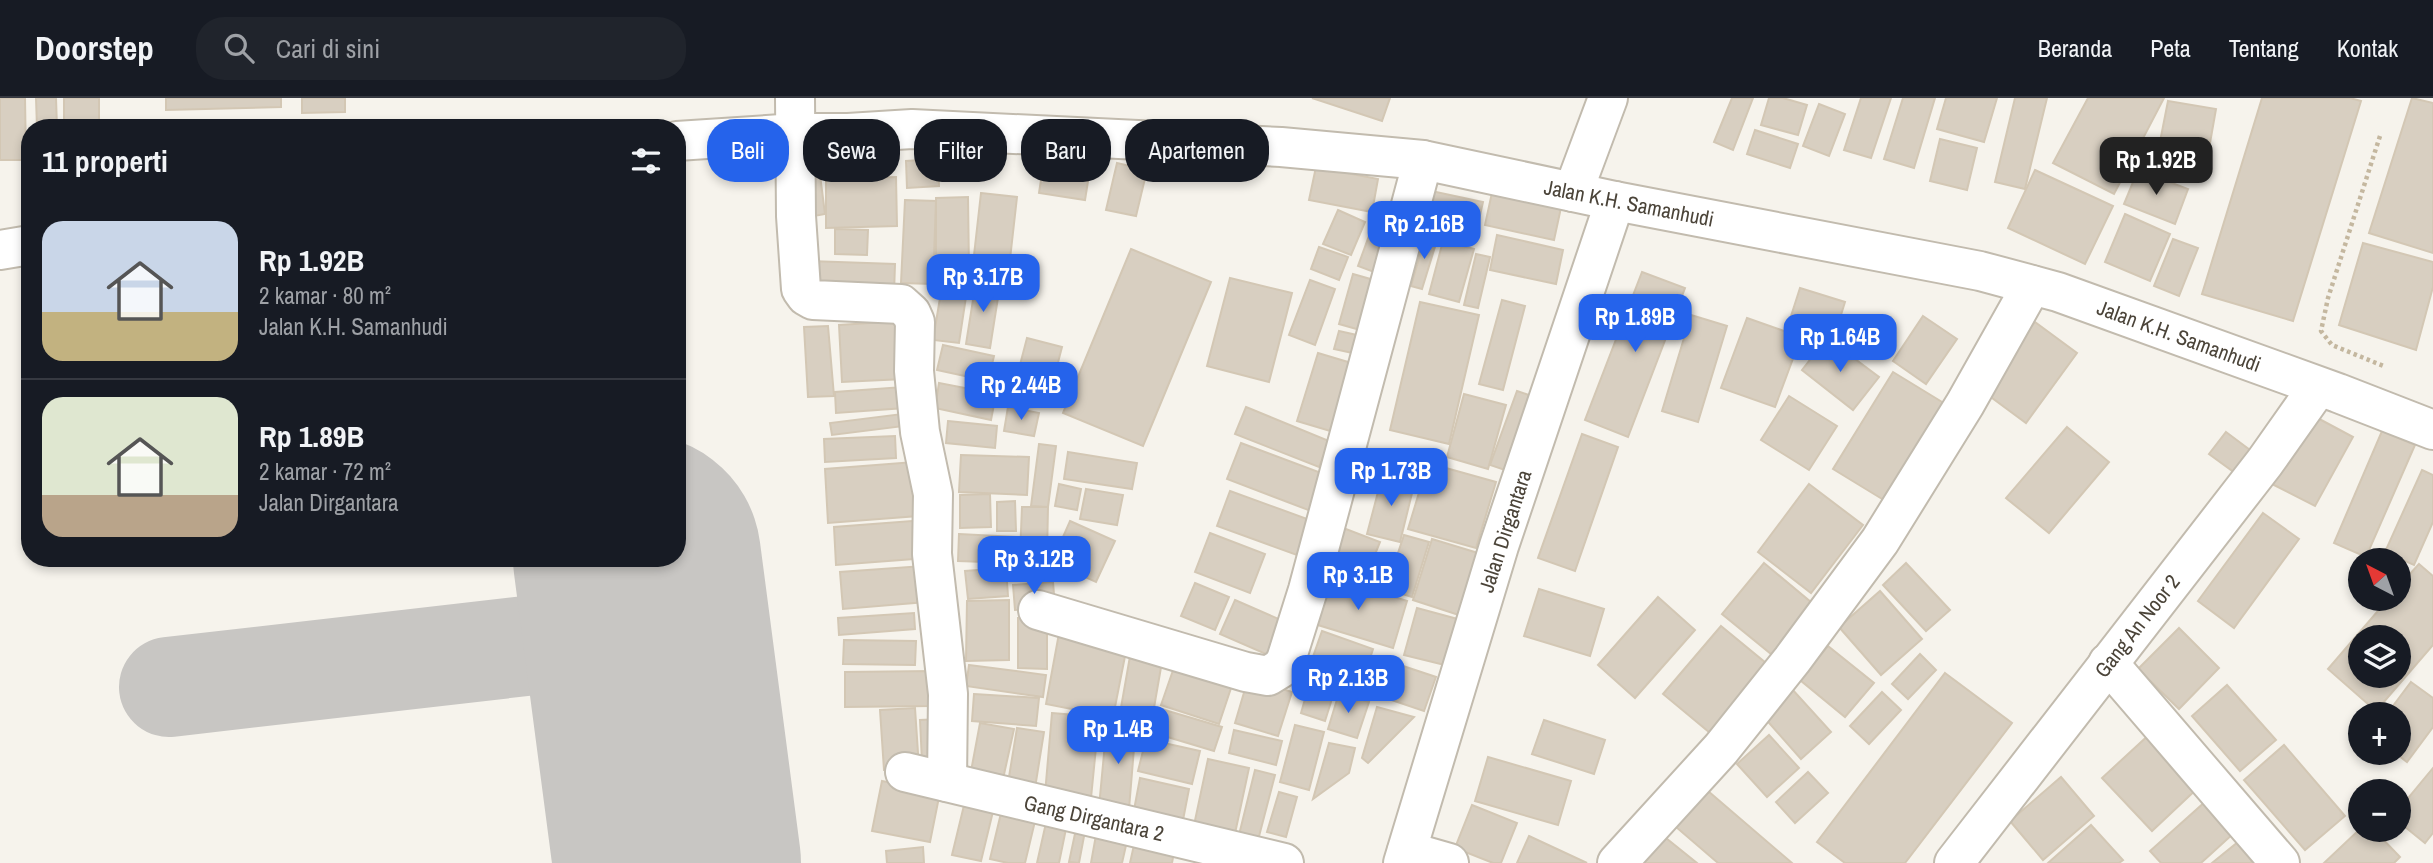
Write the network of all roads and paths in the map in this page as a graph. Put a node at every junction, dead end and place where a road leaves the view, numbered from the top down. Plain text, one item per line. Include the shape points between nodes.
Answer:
1 (1608, 98) edge
2 (914, 114) edge
3 (796, 115) edge
4 (2380, 136) dead end
5 (686, 139) edge
6 (1423, 160) junction
7 (1573, 192) junction
8 (1615, 201) junction
9 (21, 246) edge
10 (0, 250) edge
11 (2032, 285) junction
12 (2390, 369) dead end
13 (2318, 387) junction
14 (2433, 430) edge
15 (1038, 610) dead end
16 (2108, 663) junction
17 (905, 772) dead end
18 (947, 782) junction
19 (1405, 857) edge
20 (1284, 863) edge
21 (1449, 863) edge
22 (1617, 863) edge
23 (1954, 863) edge
24 (2280, 863) edge

1 - 7 street
2 - 3 street, Jalan K.H. Samanhudi via 848,133
2 - 6 street, Jalan K.H. Samanhudi
3 - 5 street, Jalan K.H. Samanhudi
3 - 18 street via 801,289 813,300 901,304 915,322 914,371 933,494 932,554 948,694
4 - 12 path via 2321,331 2332,345
6 - 7 street, Jalan K.H. Samanhudi
6 - 15 street via 1308,590 1281,668 1268,676 1246,672
7 - 8 street, Jalan K.H. Samanhudi
8 - 11 street, Jalan K.H. Samanhudi
8 - 19 street, Jalan Dirgantara via 1499,546
9 - 10 street
11 - 13 street, Jalan K.H. Samanhudi
11 - 22 street via 1880,541 1721,749
13 - 14 street, Jalan K.H. Samanhudi
13 - 16 street, Gang An Noor 2
16 - 23 street, Gang An Noor 2
16 - 24 street
17 - 18 street, Gang Dirgantara 2
18 - 20 street, Gang Dirgantara 2
19 - 21 street

